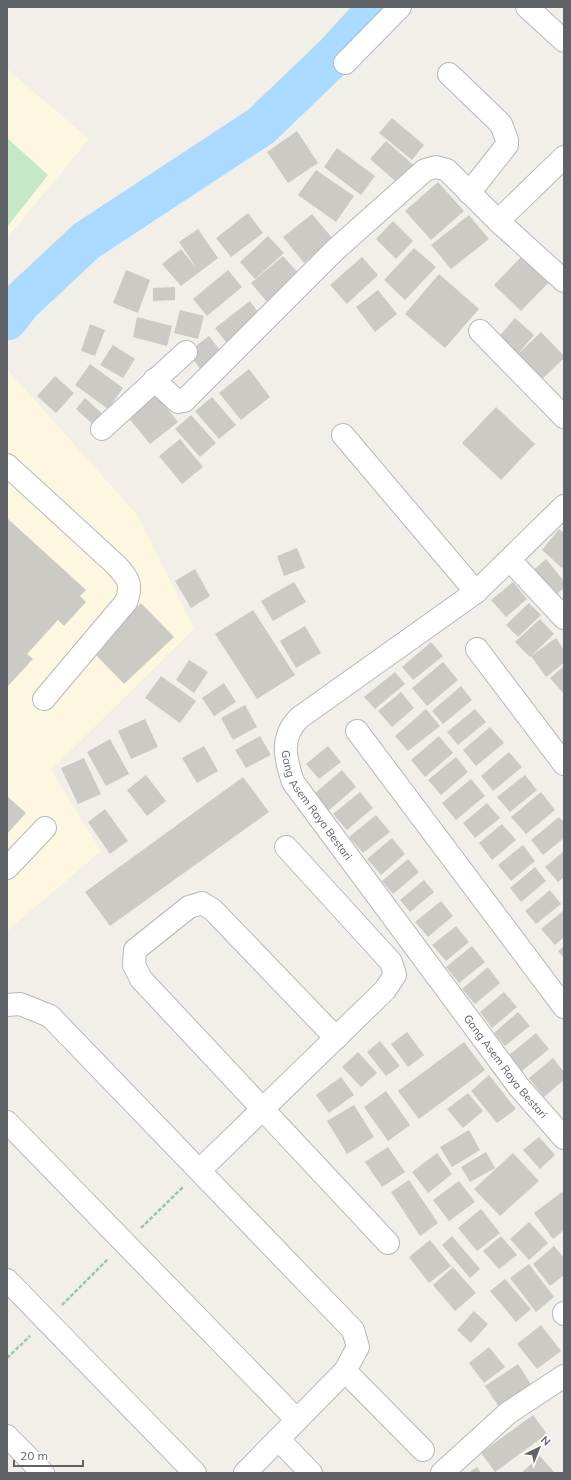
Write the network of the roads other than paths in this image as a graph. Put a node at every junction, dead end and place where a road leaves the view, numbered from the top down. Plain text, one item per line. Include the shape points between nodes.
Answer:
1 (400, 7) edge
2 (527, 7) edge
3 (564, 41) edge
4 (345, 63) dead end
5 (449, 74) dead end
6 (564, 156) edge
7 (469, 192) junction
8 (498, 220) junction
9 (564, 281) edge
10 (480, 331) dead end
11 (186, 352) dead end
12 (154, 380) junction
13 (564, 417) edge
14 (102, 429) dead end
15 (343, 436) dead end
16 (8, 470) edge
17 (564, 506) edge
18 (510, 560) junction
19 (476, 592) junction
20 (564, 618) edge
21 (477, 649) dead end
22 (44, 699) dead end
23 (358, 731) dead end
24 (564, 764) edge
25 (45, 828) dead end
26 (286, 847) dead end
27 (7, 868) edge
28 (7, 1005) edge
29 (564, 1007) edge
30 (336, 1038) junction
31 (264, 1108) junction
32 (7, 1122) edge
33 (564, 1138) edge
34 (200, 1170) junction
35 (388, 1243) dead end
36 (7, 1280) edge
37 (345, 1371) junction
38 (564, 1376) edge
39 (297, 1420) junction
40 (7, 1436) edge
41 (278, 1439) junction
42 (423, 1450) dead end
43 (43, 1473) edge
44 (195, 1473) edge
45 (245, 1473) edge
46 (311, 1473) edge
47 (442, 1473) edge

1 - 4 street
2 - 3 street
5 - 7 street via 501,124 507,140 507,145
6 - 8 street
7 - 8 street
7 - 12 street via 448,170 436,167 425,170 335,250 184,401 178,402 173,399
8 - 9 street
10 - 13 street
11 - 12 street
12 - 14 street
15 - 19 street
16 - 22 street via 116,565 130,584 126,602
17 - 18 street, Gang Asem Raya Bestari
18 - 19 street, Gang Asem Raya Bestari
18 - 20 street
19 - 33 street, Gang Asem Raya Bestari via 299,718 292,725 285,748 293,782 519,1086
21 - 24 street
23 - 29 street
25 - 27 street
26 - 30 street via 391,962 395,975 385,990
28 - 34 street via 20,1004 50,1016
30 - 31 street
30 - 31 street via 213,910 202,904 189,907 135,950 134,965 141,979
31 - 34 street
31 - 35 street
32 - 39 street
34 - 37 street via 353,1330 358,1347
36 - 44 street
37 - 39 street
37 - 42 street
38 - 47 street via 508,1414
39 - 41 street
40 - 43 street
41 - 45 street
41 - 46 street

